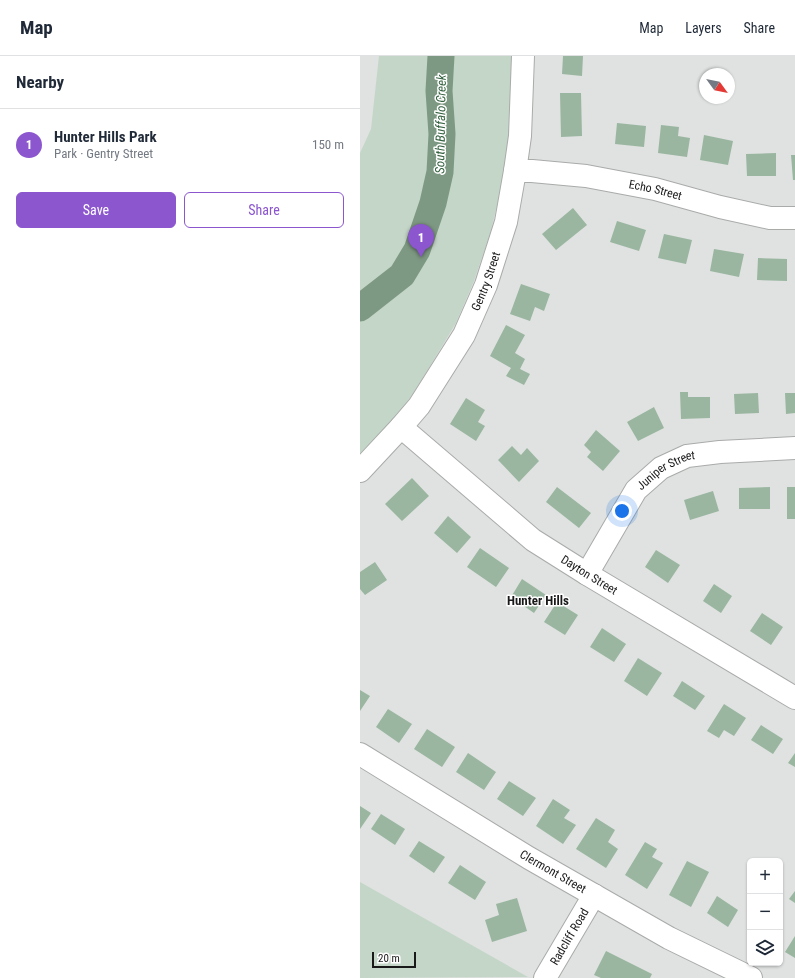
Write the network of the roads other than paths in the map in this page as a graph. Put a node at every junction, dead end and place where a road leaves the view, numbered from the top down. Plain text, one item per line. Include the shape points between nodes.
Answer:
1 (523, 56) edge
2 (515, 171) junction
3 (795, 218) edge
4 (401, 427) junction
5 (795, 448) edge
6 (360, 471) edge
7 (587, 574) junction
8 (795, 698) edge
9 (360, 754) edge
10 (594, 895) junction
11 (545, 978) edge
12 (751, 978) edge

1 - 2 street, Gentry Street via 520,136
2 - 3 street, Echo Street via 586,176 655,189 770,218
2 - 4 street, Gentry Street via 506,222 486,284 464,335 419,406
4 - 6 street, Gentry Street
4 - 7 street, Dayton Street via 533,540
5 - 7 street, Juniper Street via 687,456 661,468 636,490
7 - 8 street, Dayton Street
9 - 10 street, Clermont Street
10 - 11 street, Radcliff Road
10 - 12 street, Clermont Street via 669,938

